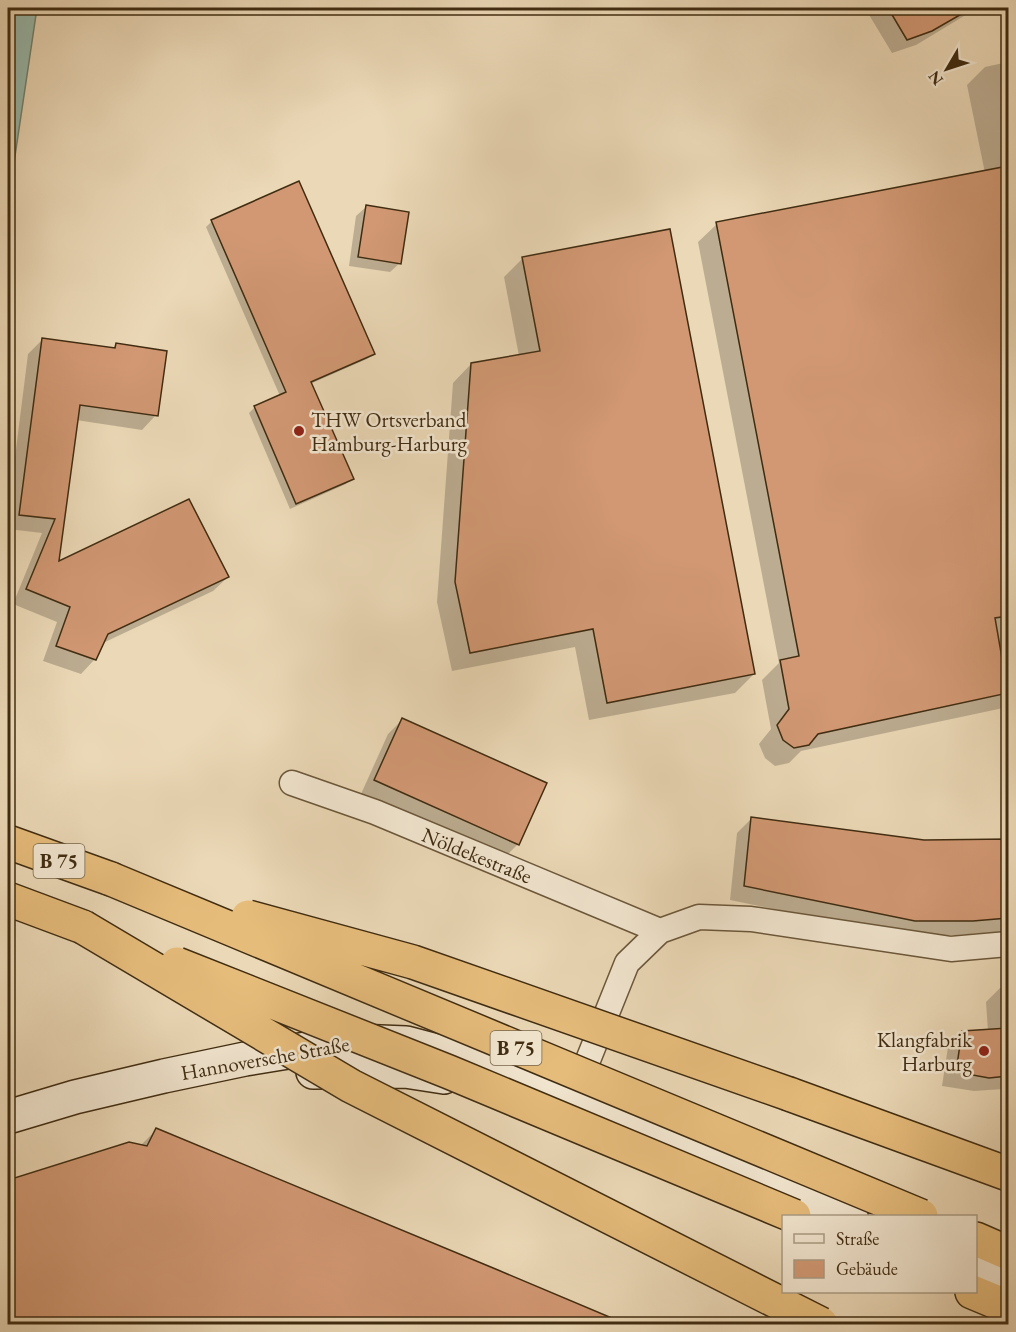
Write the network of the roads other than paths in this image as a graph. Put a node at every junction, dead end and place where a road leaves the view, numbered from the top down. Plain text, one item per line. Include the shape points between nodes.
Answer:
1 (292, 783) dead end
2 (8, 842) edge
3 (111, 879) junction
4 (8, 899) edge
5 (83, 927) junction
6 (660, 931) junction
7 (1008, 944) edge
8 (572, 1100) junction
9 (8, 1117) edge
10 (1008, 1174) edge
11 (792, 1215) edge
12 (849, 1215) edge
13 (919, 1215) edge
14 (977, 1240) edge
15 (1008, 1253) edge
16 (977, 1267) edge
17 (1008, 1279) edge
18 (977, 1282) edge
19 (975, 1293) edge
20 (1008, 1305) edge
21 (821, 1324) edge

1 - 6 street, Nöldekestraße via 375,812
2 - 3 highway, B 75
3 - 10 highway, B 75, bridge via 413,962
3 - 13 highway, B 75, bridge
4 - 5 highway, B 75
5 - 11 highway, B 75, bridge via 449,1072
5 - 21 highway, B 75, bridge via 351,1086
6 - 7 street via 699,917 751,919 951,949
6 - 8 street via 627,963
8 - 9 main road, Hannoversche Straße via 455,1056 406,1043 355,1041 164,1076
8 - 12 main road, Hannoversche Straße
14 - 15 highway
16 - 17 main road
18 - 20 main road
19 - 20 highway

